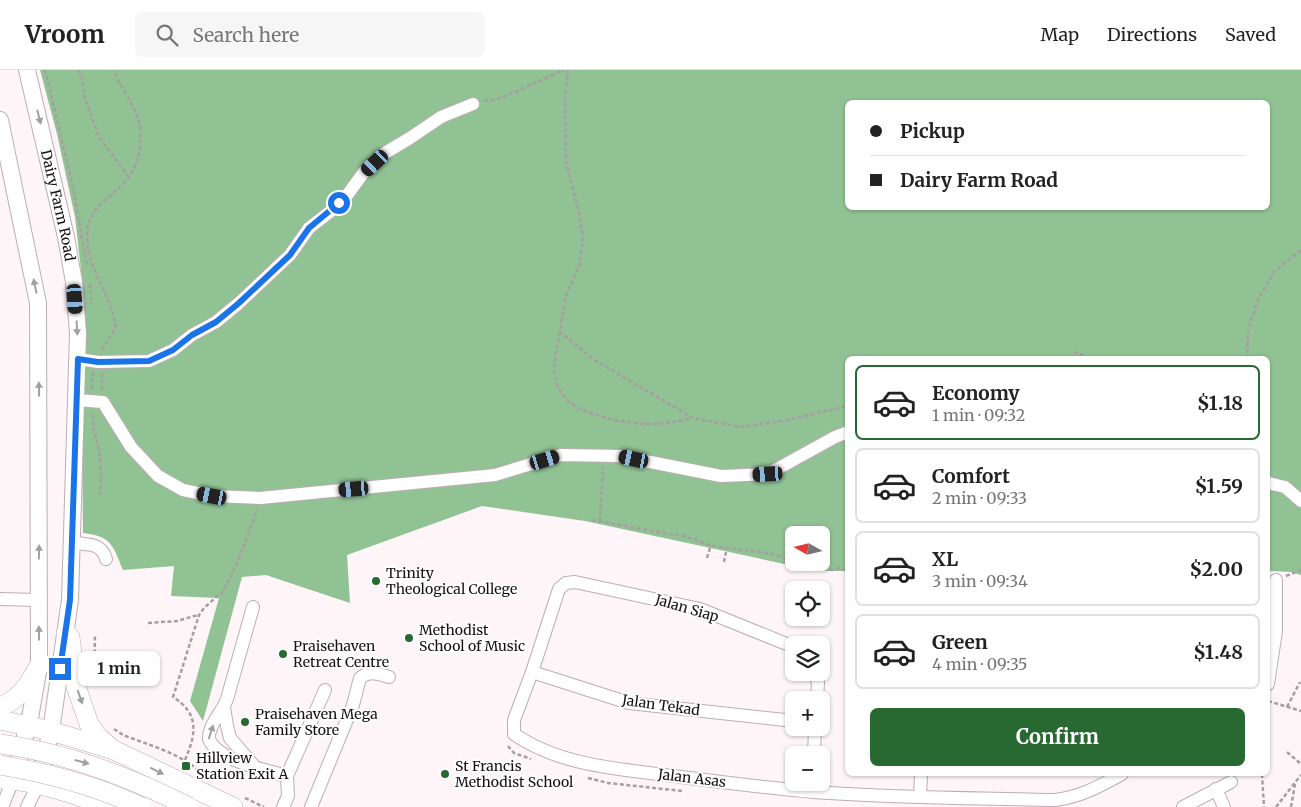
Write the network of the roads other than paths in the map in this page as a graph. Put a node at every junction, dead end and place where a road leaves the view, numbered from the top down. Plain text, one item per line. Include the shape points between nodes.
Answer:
1 (27, 70) edge
2 (473, 104) road end
3 (0, 120) edge
4 (6, 172) edge
5 (78, 359) junction
6 (76, 400) junction
7 (845, 433) edge
8 (1270, 483) edge
9 (1301, 501) edge
10 (72, 543) junction
11 (106, 560) dead end
12 (1276, 580) road end
13 (575, 582) joint
14 (0, 599) edge
15 (38, 600) junction
16 (253, 607) dead end
17 (66, 633) junction
18 (785, 643) edge
19 (39, 666) junction
20 (1270, 671) edge
21 (532, 672) junction
22 (389, 677) dead end
23 (325, 690) dead end
24 (0, 707) edge
25 (224, 708) junction
26 (0, 720) edge
27 (785, 720) edge
28 (27, 725) junction
29 (51, 731) junction
30 (0, 744) edge
31 (114, 750) junction
32 (0, 765) edge
33 (254, 766) junction
34 (288, 776) junction
35 (921, 776) edge
36 (1118, 776) edge
37 (6, 780) edge
38 (1232, 782) dead end
39 (38, 785) junction
40 (785, 786) edge
41 (830, 789) edge
42 (1216, 789) junction
43 (920, 797) junction
44 (236, 801) edge
45 (1052, 803) edge
46 (2, 807) edge
47 (28, 807) edge
48 (110, 807) edge
49 (141, 807) edge
50 (188, 807) edge
51 (283, 807) edge
52 (311, 807) edge
53 (1183, 807) edge
54 (1224, 807) edge

1 -> 5 main road, Dairy Farm Road via 68,246 74,282
2 - 5 street via 441,117 385,153 331,211 309,228 290,255 239,303 173,350 149,361
3 - 4 main road
15 -> 4 main road via 38,303
5 - 6 main road, Dairy Farm Road
6 - 7 street via 103,402 131,447 158,476 183,490 212,496 260,498 495,475 561,455 620,456 721,476 768,474
6 - 10 main road, Dairy Farm Road
8 - 9 street via 1285,487
10 - 11 street via 96,546 104,552
10 - 17 main road, Dairy Farm Road
12 - 20 street via 1276,631
13 - 18 street, Jalan Siap via 700,609
13 - 21 street, Jalan Asas via 566,583 559,590
14 - 15 street
19 -> 15 main road
16 - 25 street
17 - 29 main road, Dairy Farm Road
17 -> 31 highway via 70,637 76,686 89,724 98,737
19 - 24 highway via 17,698
19 - 28 main road
21 - 27 street, Jalan Tekad via 629,703
21 - 40 street, Jalan Asas via 514,720 514,734 531,745 603,766 719,782
22 - 52 street via 373,672 360,678
23 - 34 street
25 - 33 street via 230,738
33 -> 25 street via 229,757 210,743 209,732
26 - 28 highway
28 - 29 highway
28 - 37 main road
29 - 31 highway
29 - 39 main road, Dairy Farm Road
30 -> 50 highway, bridge via 91,765
31 -> 44 highway
32 - 49 highway, bridge via 71,781
33 - 34 street
34 - 51 street via 288,796
35 - 43 street
36 - 45 street, Jalan Asas via 1087,792
37 - 39 highway
37 - 46 street
38 - 42 street
39 - 47 street
39 - 48 highway via 64,790
41 - 43 street, Jalan Asas
42 - 53 street
42 - 54 street
43 - 45 street, Jalan Asas

